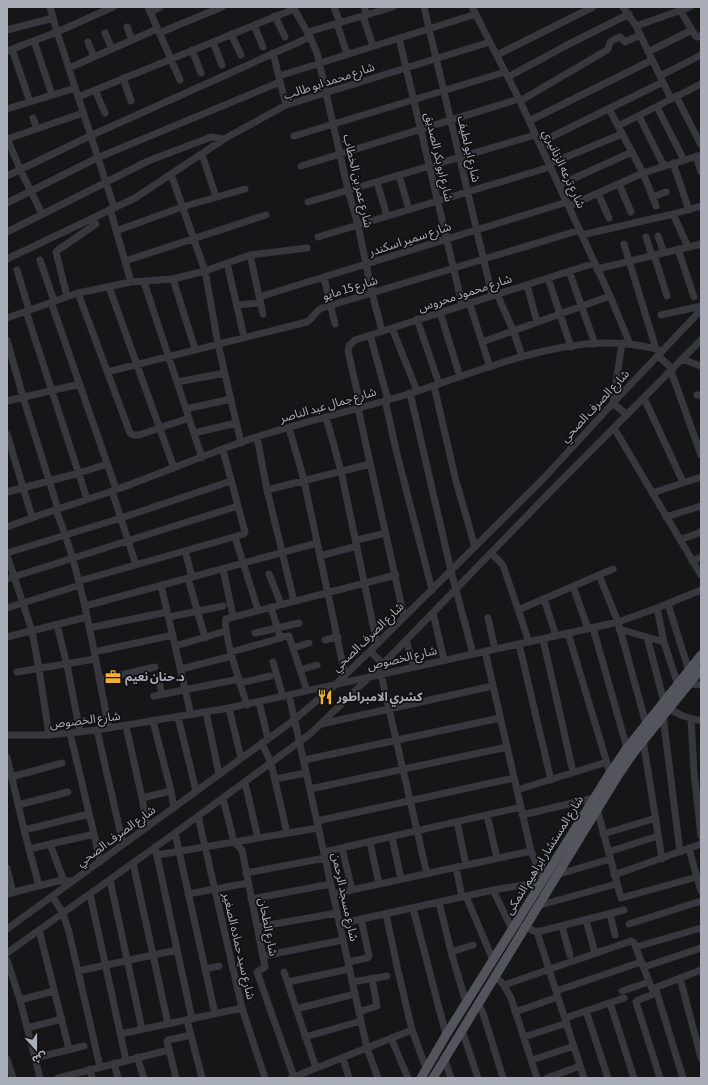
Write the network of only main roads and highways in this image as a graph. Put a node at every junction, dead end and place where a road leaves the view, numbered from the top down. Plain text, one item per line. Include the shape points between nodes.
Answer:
1 (701, 655) edge
2 (701, 669) edge
3 (665, 709) junction
4 (434, 1077) edge
5 (421, 1078) edge

1 - 3 main road, شارع المستشار ابراهيم النمكى
2 - 3 main road, شارع المستشار ابراهيم النمكى
3 - 4 main road, شارع المستشار ابراهيم النمكى via 622,768
3 - 5 main road, شارع المستشار ابراهيم النمكى via 646,724 610,773

